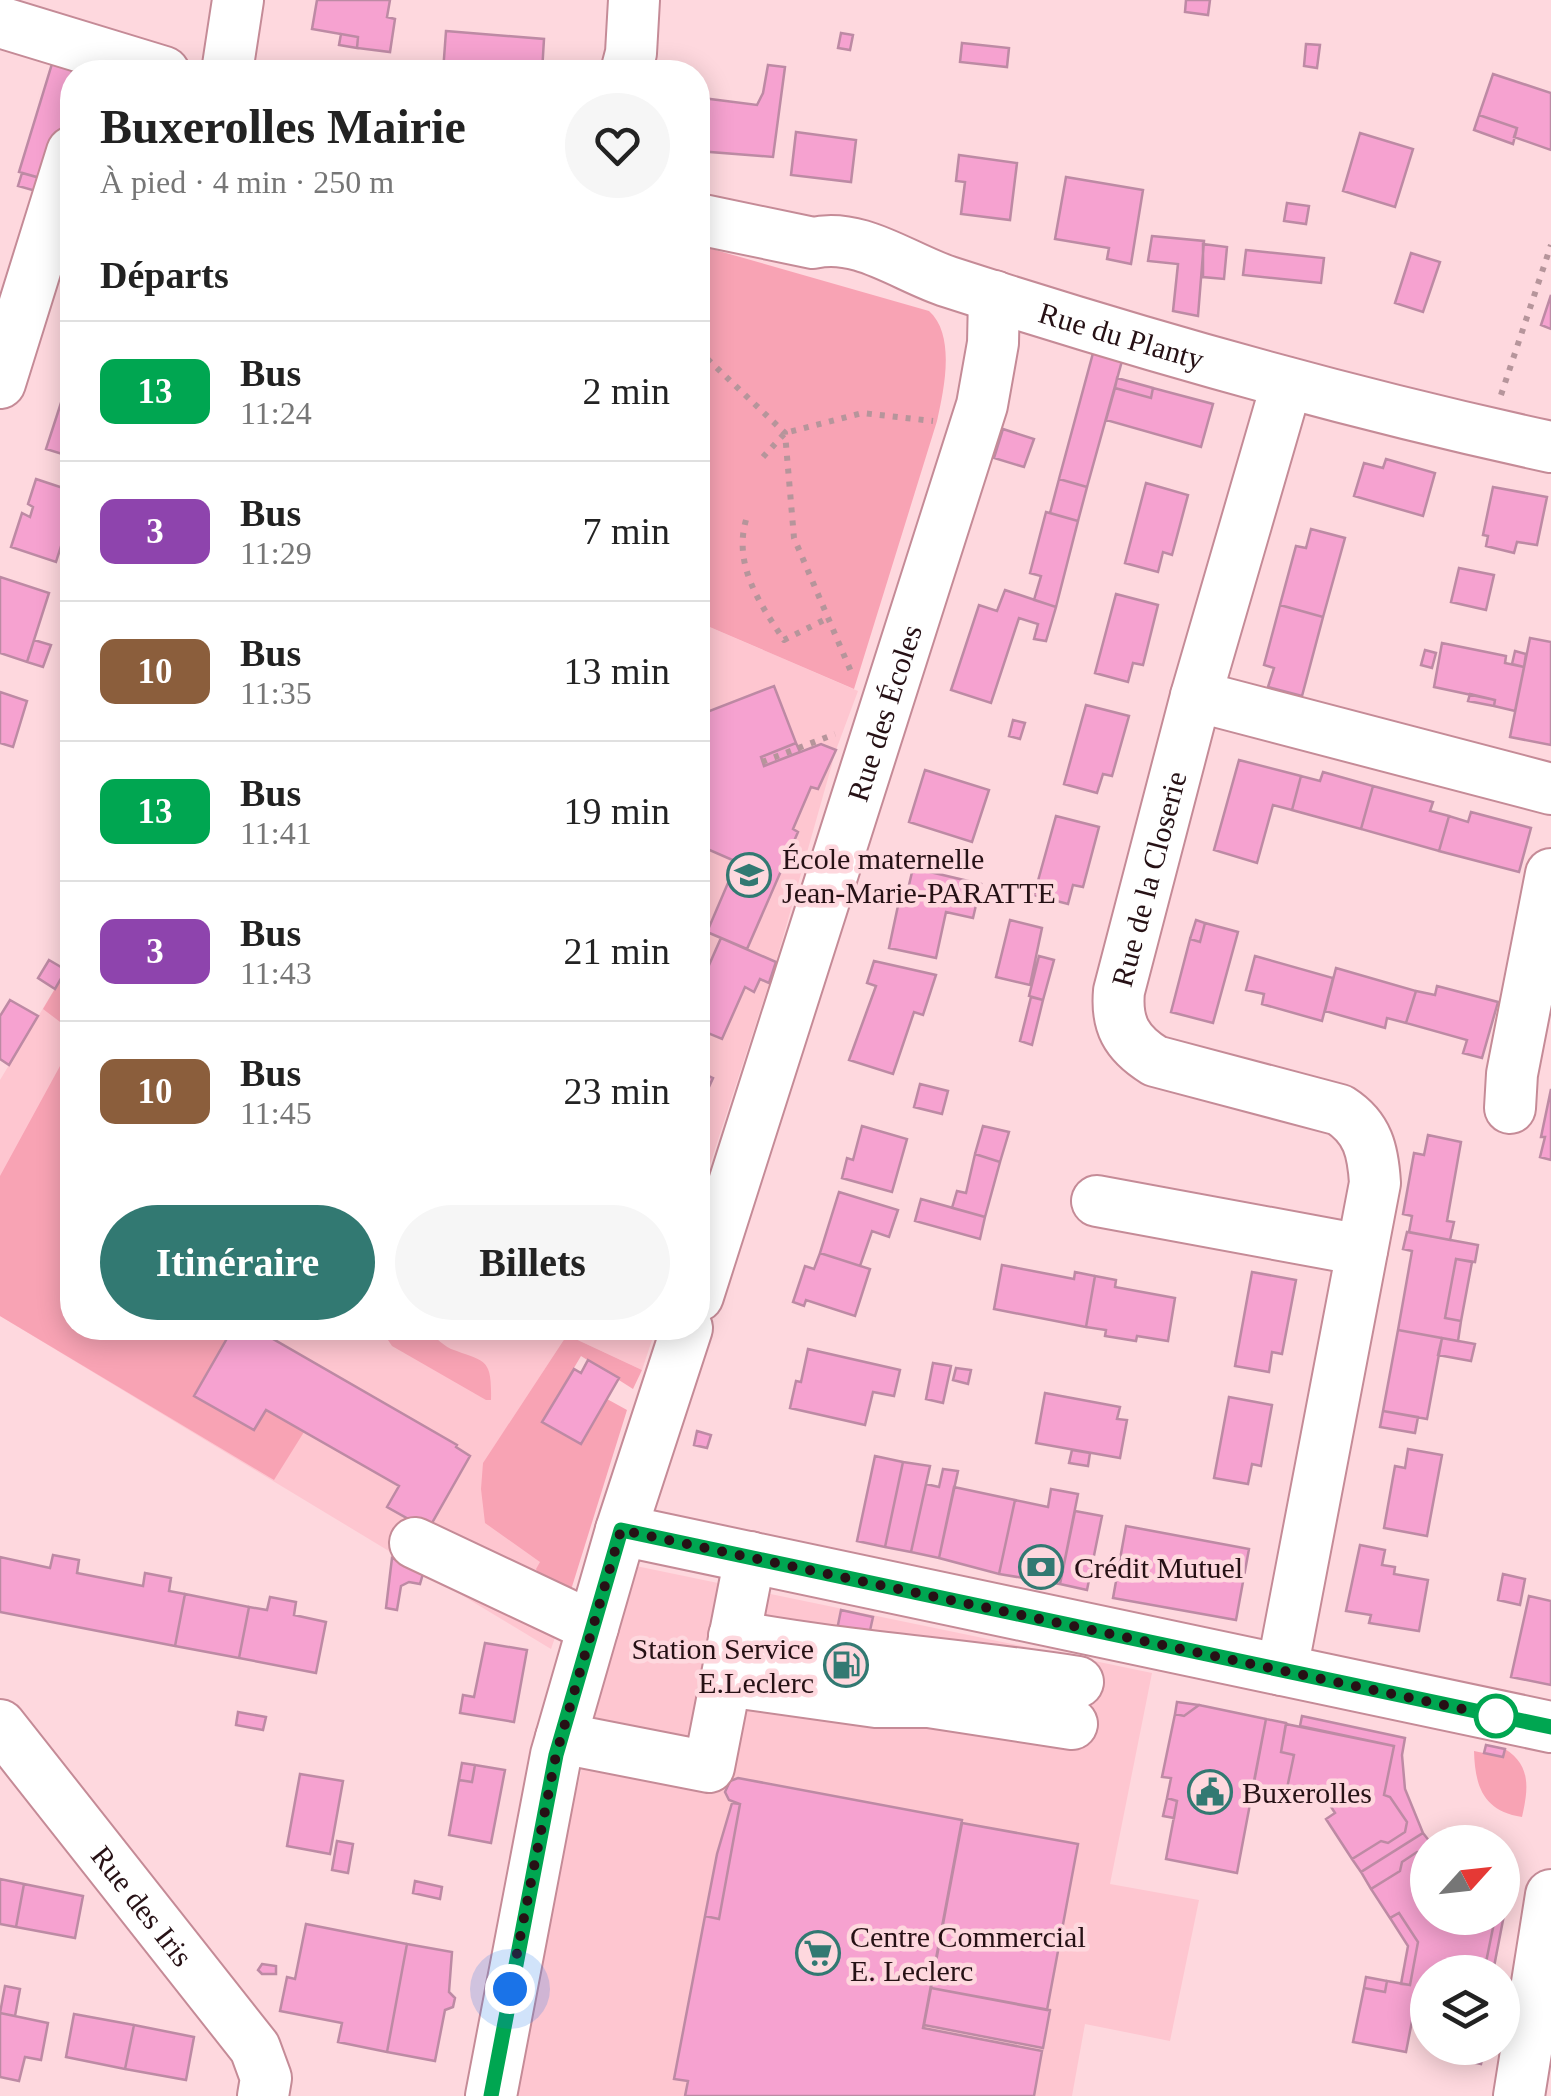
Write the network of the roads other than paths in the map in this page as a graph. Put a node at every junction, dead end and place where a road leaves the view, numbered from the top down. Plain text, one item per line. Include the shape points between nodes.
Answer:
1 (238, 0) edge
2 (634, 0) edge
3 (0, 22) edge
4 (90, 60) edge
5 (229, 60) edge
6 (630, 60) edge
7 (60, 190) edge
8 (710, 218) edge
9 (994, 296) junction
10 (0, 383) edge
11 (1287, 383) junction
12 (1551, 447) edge
13 (1196, 696) junction
14 (1551, 789) edge
15 (1551, 874) edge
16 (1510, 1108) dead end
17 (1097, 1202) dead end
18 (1362, 1250) junction
19 (710, 1259) edge
20 (683, 1340) edge
21 (621, 1530) junction
22 (415, 1542) dead end
23 (750, 1558) junction
24 (593, 1627) junction
25 (730, 1658) junction
26 (1282, 1670) junction
27 (1075, 1703) dead end
28 (0, 1725) edge
29 (1551, 1727) edge
30 (561, 1738) junction
31 (1551, 1895) edge
32 (263, 2096) edge
33 (491, 2096) edge
34 (1519, 2096) edge

1 - 5 street
2 - 6 street
3 - 4 street
7 - 10 street
8 - 9 street, Rue du Planty via 812,243 830,239
9 - 11 street, Rue du Planty
9 - 19 street, Rue des Écoles via 982,405
11 - 12 street, Rue du Planty
11 - 13 street, Rue de la Closerie
13 - 14 street
13 - 18 street, Rue de la Closerie via 1119,991 1123,1032 1155,1061 1340,1110 1354,1120 1367,1136 1375,1183
15 - 16 street
17 - 18 street
18 - 26 street, Rue de la Closerie
20 - 21 street
21 - 23 street
21 - 24 street
22 - 24 street
23 - 25 street
23 - 26 street
24 - 30 street
25 - 27 street via 818,1652 962,1664
25 - 30 street via 709,1767
26 - 29 street
28 - 32 street, Rue des Iris via 255,2048 266,2078
30 - 33 street
31 - 34 street

